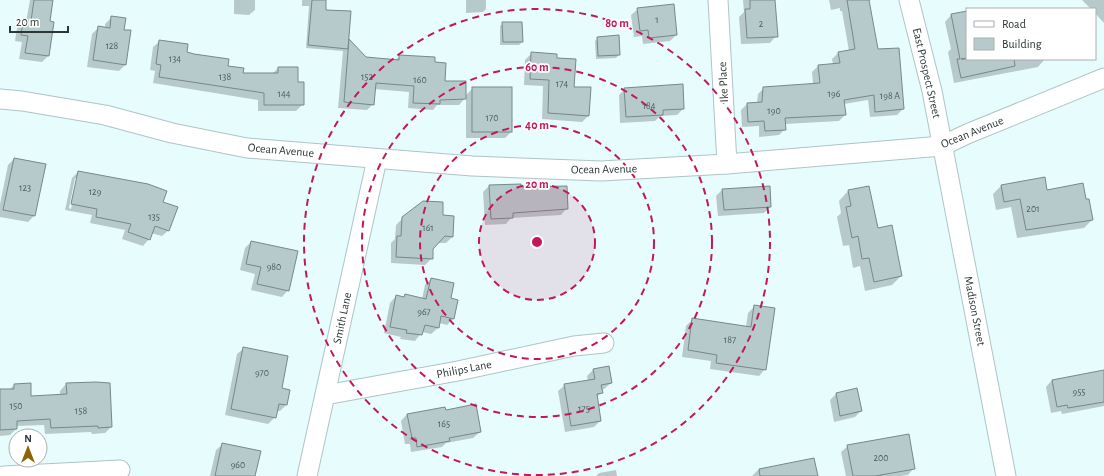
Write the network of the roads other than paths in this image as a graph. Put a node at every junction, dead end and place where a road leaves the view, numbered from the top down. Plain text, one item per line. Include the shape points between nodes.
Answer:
1 (718, 0) edge
2 (909, 0) edge
3 (1104, 78) edge
4 (0, 99) edge
5 (942, 146) junction
6 (378, 159) junction
7 (727, 164) junction
8 (604, 343) dead end
9 (325, 395) junction
10 (120, 470) dead end
11 (4, 476) edge
12 (307, 476) edge
13 (1006, 476) edge

1 - 7 street, Ike Place
2 - 5 street, East Prospect Street via 932,91
3 - 5 street, Ocean Avenue
4 - 6 street, Ocean Avenue via 104,115 172,133 247,148
5 - 7 street, Ocean Avenue
5 - 13 street, Madison Street
6 - 7 street, Ocean Avenue via 601,171
6 - 9 street, Smith Lane
8 - 9 street, Philips Lane via 574,346 458,371
9 - 12 street, Smith Lane
10 - 11 street

